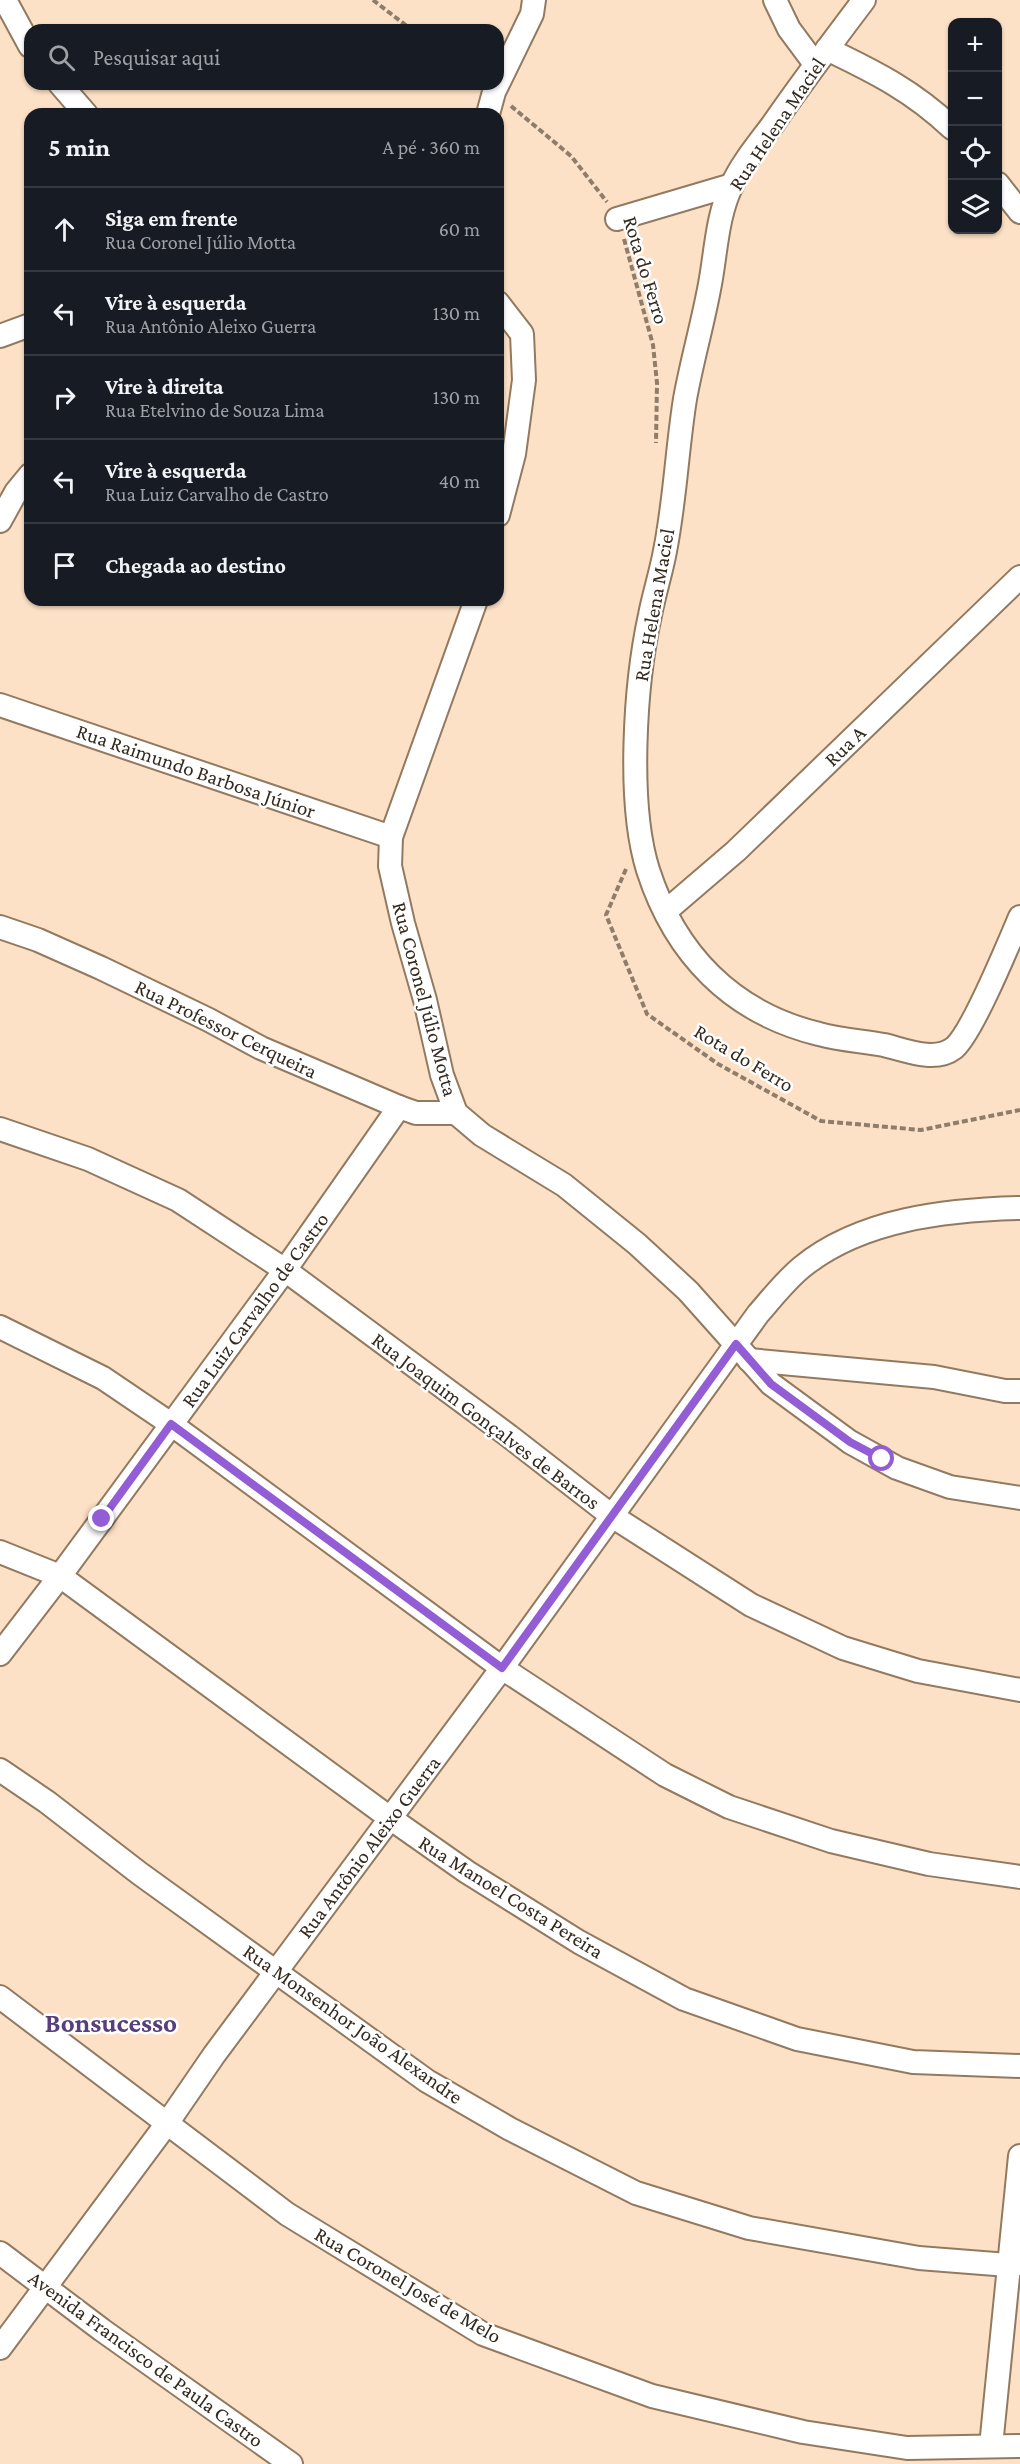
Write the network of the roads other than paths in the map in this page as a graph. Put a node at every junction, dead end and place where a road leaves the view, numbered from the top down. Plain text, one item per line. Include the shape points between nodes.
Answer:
1 (5, 0) edge
2 (534, 0) edge
3 (775, 0) edge
4 (864, 0) edge
5 (24, 35) edge
6 (821, 56) junction
7 (504, 71) edge
8 (65, 90) edge
9 (495, 90) edge
10 (81, 108) edge
11 (490, 108) edge
12 (950, 126) edge
13 (732, 185) junction
14 (1002, 189) edge
15 (1020, 212) edge
16 (617, 219) road end
17 (504, 311) edge
18 (24, 327) edge
19 (0, 336) edge
20 (24, 482) edge
21 (504, 492) edge
22 (0, 521) edge
23 (1020, 577) edge
24 (474, 606) edge
25 (0, 705) edge
26 (391, 837) junction
27 (666, 911) junction
28 (1019, 924) edge
29 (0, 927) edge
30 (399, 1107) junction
31 (456, 1113) junction
32 (0, 1129) edge
33 (1020, 1208) edge
34 (285, 1270) junction
35 (0, 1327) edge
36 (743, 1352) junction
37 (1020, 1391) edge
38 (171, 1424) junction
39 (1020, 1498) edge
40 (612, 1516) junction
41 (0, 1552) edge
42 (60, 1576) junction
43 (0, 1654) edge
44 (502, 1668) junction
45 (1020, 1690) edge
46 (0, 1770) edge
47 (390, 1818) junction
48 (1020, 1877) edge
49 (277, 1971) junction
50 (0, 1997) edge
51 (1020, 2066) edge
52 (168, 2122) junction
53 (1020, 2156) edge
54 (0, 2253) edge
55 (1014, 2264) edge
56 (45, 2287) junction
57 (0, 2348) edge
58 (991, 2445) junction
59 (1020, 2446) edge
60 (902, 2456) edge
61 (291, 2464) edge

1 - 5 street
2 - 7 street via 532,14
3 - 6 street via 789,29
4 - 6 street, Rua Helena Maciel
6 - 12 street via 894,82 927,104
6 - 13 street, Rua Helena Maciel
8 - 10 street
9 - 11 street
13 - 16 street
13 - 27 street, Rua Helena Maciel via 716,244 686,398 665,551 642,657 636,791 640,836 648,870
14 - 15 street
17 - 21 street via 522,334 524,380 514,454
18 - 19 street
20 - 22 street
23 - 27 street, Rua A via 736,851
24 - 26 street, Rua Coronel Júlio Motta
25 - 26 street, Rua Raimundo Barbosa Júnior
26 - 31 street, Rua Coronel Júlio Motta via 390,866 403,923 442,1075
27 - 28 street, Rua Helena Maciel via 682,942 704,970 754,1010 818,1034 936,1055 955,1047 972,1021
29 - 30 street, Rua Professor Cerqueira via 91,963 261,1048
30 - 31 street, Rua Professor Cerqueira via 416,1113
30 - 34 street, Rua Luiz Carvalho de Castro
31 - 36 street, Rua Coronel Júlio Motta via 482,1135 564,1185 638,1244 688,1291
32 - 34 street, Rua Joaquim Gonçalves de Barros via 88,1159 178,1200
33 - 36 street, Rua Antônio Aleixo Guerra via 935,1215 863,1232 822,1253 801,1268 758,1314
34 - 38 street, Rua Luiz Carvalho de Castro
34 - 40 street, Rua Joaquim Gonçalves de Barros
35 - 38 street via 103,1378
36 - 37 street
36 - 39 street, Rua Coronel Júlio Motta via 771,1384 850,1442 897,1468 950,1487
36 - 40 street, Rua Antônio Aleixo Guerra
38 - 42 street, Rua Luiz Carvalho de Castro
38 - 44 street
40 - 44 street, Rua Antônio Aleixo Guerra
40 - 45 street, Rua Joaquim Gonçalves de Barros via 751,1605 843,1648 918,1671
41 - 42 street, Rua Manoel Costa Pereira
42 - 43 street, Rua Luiz Carvalho de Castro
42 - 47 street, Rua Manoel Costa Pereira
44 - 47 street, Rua Antônio Aleixo Guerra
44 - 48 street via 665,1775 729,1807 841,1844 929,1864
46 - 49 street, Rua Monsenhor João Alexandre
47 - 49 street, Rua Antônio Aleixo Guerra
47 - 51 street, Rua Manoel Costa Pereira via 579,1942 684,1999 797,2039 913,2062
49 - 52 street, Rua Antônio Aleixo Guerra
49 - 55 street, Rua Monsenhor João Alexandre via 427,2081 510,2129 636,2193 749,2228 919,2258
50 - 52 street, Rua Coronel José de Melo
52 - 56 street, Rua Antônio Aleixo Guerra
52 - 60 street, Rua Coronel José de Melo via 287,2214 483,2334 652,2397
53 - 55 street
54 - 56 street, Avenida Francisco de Paula Castro
55 - 58 street
56 - 57 street, Rua Antônio Aleixo Guerra
56 - 61 street, Avenida Francisco de Paula Castro
58 - 59 street, Rua Coronel José de Melo
58 - 60 street, Rua Coronel José de Melo

